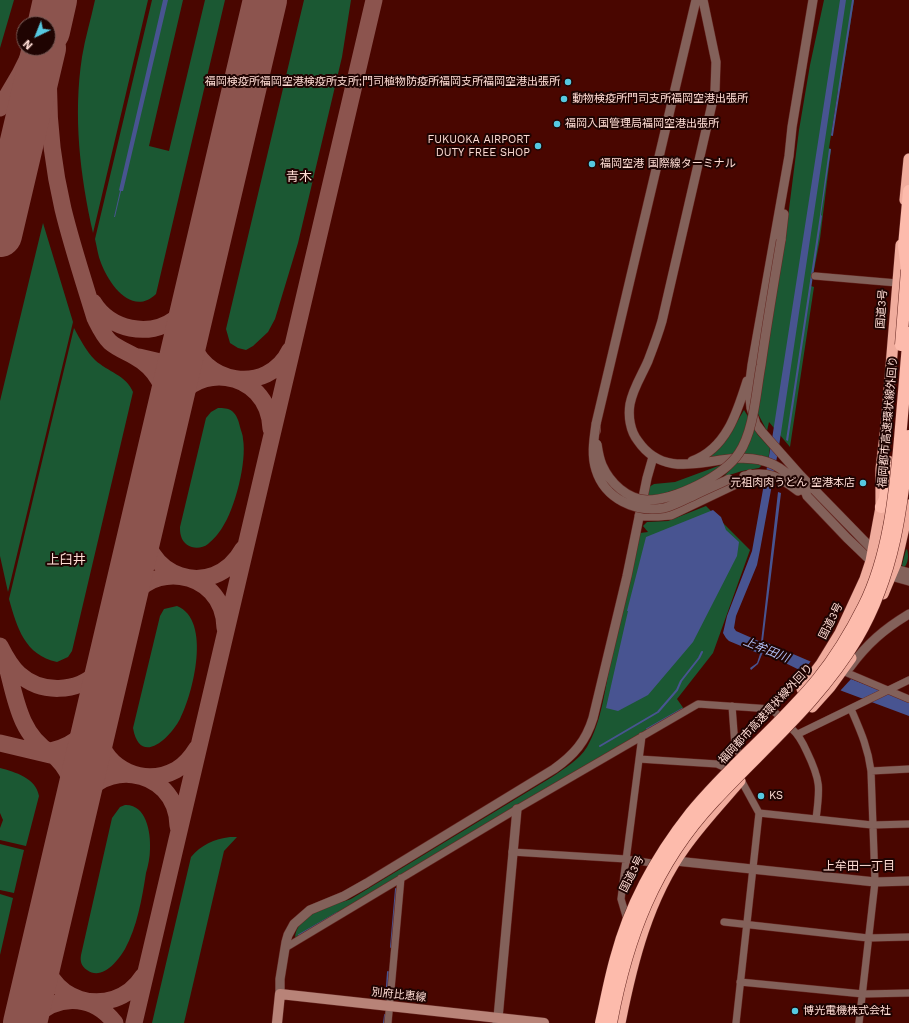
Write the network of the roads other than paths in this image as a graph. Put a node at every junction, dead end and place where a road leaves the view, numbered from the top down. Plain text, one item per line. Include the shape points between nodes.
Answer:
1 (696, 0) edge
2 (703, 0) edge
3 (813, 0) edge
4 (819, 0) edge
5 (809, 27) junction
6 (909, 159) edge
7 (786, 173) junction
8 (909, 191) edge
9 (909, 246) edge
10 (907, 270) junction
11 (815, 276) dead end
12 (897, 283) junction
13 (909, 333) edge
14 (752, 364) junction
15 (596, 424) junction
16 (909, 436) edge
17 (653, 457) junction
18 (909, 461) edge
19 (682, 464) junction
20 (750, 474) junction
21 (901, 474) junction
22 (806, 496) junction
23 (909, 506) edge
24 (881, 507) junction
25 (639, 516) junction
26 (872, 550) junction
27 (871, 561) junction
28 (893, 572) junction
29 (909, 574) edge
30 (909, 581) edge
31 (909, 614) edge
32 (843, 673) junction
33 (909, 680) edge
34 (885, 692) junction
35 (909, 699) edge
36 (732, 706) junction
37 (851, 709) junction
38 (778, 716) junction
39 (795, 731) junction
40 (642, 736) junction
41 (740, 755) junction
42 (639, 759) junction
43 (726, 768) junction
44 (909, 769) edge
45 (871, 771) junction
46 (741, 780) junction
47 (517, 809) junction
48 (759, 813) junction
49 (816, 819) junction
50 (909, 824) edge
51 (872, 825) junction
52 (512, 852) junction
53 (626, 859) junction
54 (676, 861) junction
55 (651, 863) junction
56 (753, 869) junction
57 (401, 878) junction
58 (909, 881) edge
59 (875, 882) junction
60 (626, 916) junction
61 (724, 922) dead end
62 (747, 924) junction
63 (909, 937) edge
64 (868, 938) junction
65 (285, 946) junction
66 (740, 982) junction
67 (909, 993) edge
68 (280, 994) junction
69 (862, 994) junction
70 (390, 1006) junction
71 (498, 1020) edge
72 (277, 1023) edge
73 (388, 1023) edge
74 (544, 1023) edge
75 (595, 1023) edge
76 (601, 1023) edge
77 (610, 1023) edge
78 (620, 1023) edge
79 (736, 1023) edge
80 (859, 1023) edge

1 - 15 street
2 - 17 street via 716,62 715,91 662,321 633,394 630,409 633,432 641,446
3 - 5 street
4 - 5 street
5 - 7 street
6 - 12 highway, 国道3号
7 - 14 street
7 - 15 street, bridge via 781,240 753,414 745,444 732,463 714,477 669,497 647,500 633,497 620,490 601,463
8 - 10 highway via 904,246
9 - 10 highway
10 - 24 highway, bridge via 885,499
11 - 12 street
12 - 24 highway, 国道3号 via 881,469
13 - 21 highway, 福岡都市高速環状線外回り, bridge via 902,420
14 - 19 street via 740,405 723,438 701,458
14 - 26 street via 749,389 756,424 801,476
15 - 20 street, bridge via 593,455 595,469 607,490 623,503 644,509 675,505 729,479
16 - 21 highway, bridge
17 - 19 street via 667,463
17 - 25 street
18 - 21 highway, bridge
19 - 22 street via 702,464 741,458 761,460 780,468 806,493
20 - 22 street via 766,474 780,478
20 - 25 street via 736,484 671,515
21 - 76 highway, 福岡都市高速環状線外回り, bridge via 882,555 870,592 850,633 818,680 706,797 659,858 640,894 622,938
21 - 77 highway, bridge via 901,509 891,556 881,589 864,626 826,684 713,802 667,863 648,897 630,942
22 - 27 street
23 - 28 highway
24 - 26 highway, 国道3号
25 - 65 street via 593,718 580,747 554,769 360,887 310,910 290,930
26 - 27 highway, 国道3号
26 - 28 street
27 - 28 street
27 - 38 highway, 国道3号 via 848,620 831,649 811,678
28 - 29 street
28 - 30 street
28 - 32 highway
31 - 32 street via 881,632
32 - 34 street
32 - 39 highway
33 - 34 street
34 - 35 street
34 - 37 street
36 - 38 street via 771,709
36 - 40 street via 698,704
36 - 41 street via 735,746
37 - 39 street
37 - 45 street via 866,743
38 - 41 highway, 国道3号
39 - 46 highway
39 - 49 street via 816,770 819,792
40 - 42 street
40 - 47 street
41 - 43 highway, 国道3号
42 - 43 street via 717,764
42 - 53 street
43 - 55 highway, 国道3号 via 689,809
44 - 45 street
45 - 51 street
46 - 48 street
46 - 54 highway
47 - 52 street
47 - 57 street
48 - 49 street
48 - 56 street
49 - 51 street
50 - 51 street
51 - 59 street
52 - 53 street
52 - 71 street
53 - 55 street
53 - 60 street via 621,899
54 - 56 street
54 - 78 highway via 658,892 646,925 630,974
55 - 60 highway, 国道3号
56 - 59 street
56 - 62 street
57 - 65 street
57 - 70 street
58 - 59 street
59 - 64 street
60 - 75 highway, 国道3号
61 - 62 street
62 - 64 street
62 - 66 street
63 - 64 street
64 - 69 street
65 - 68 street
66 - 69 street
66 - 79 street
67 - 69 street
68 - 70 main road, 別府比恵線
68 - 72 main road
69 - 80 street
70 - 71 main road, 別府比恵線
70 - 73 street
71 - 74 main road, 別府比恵線

